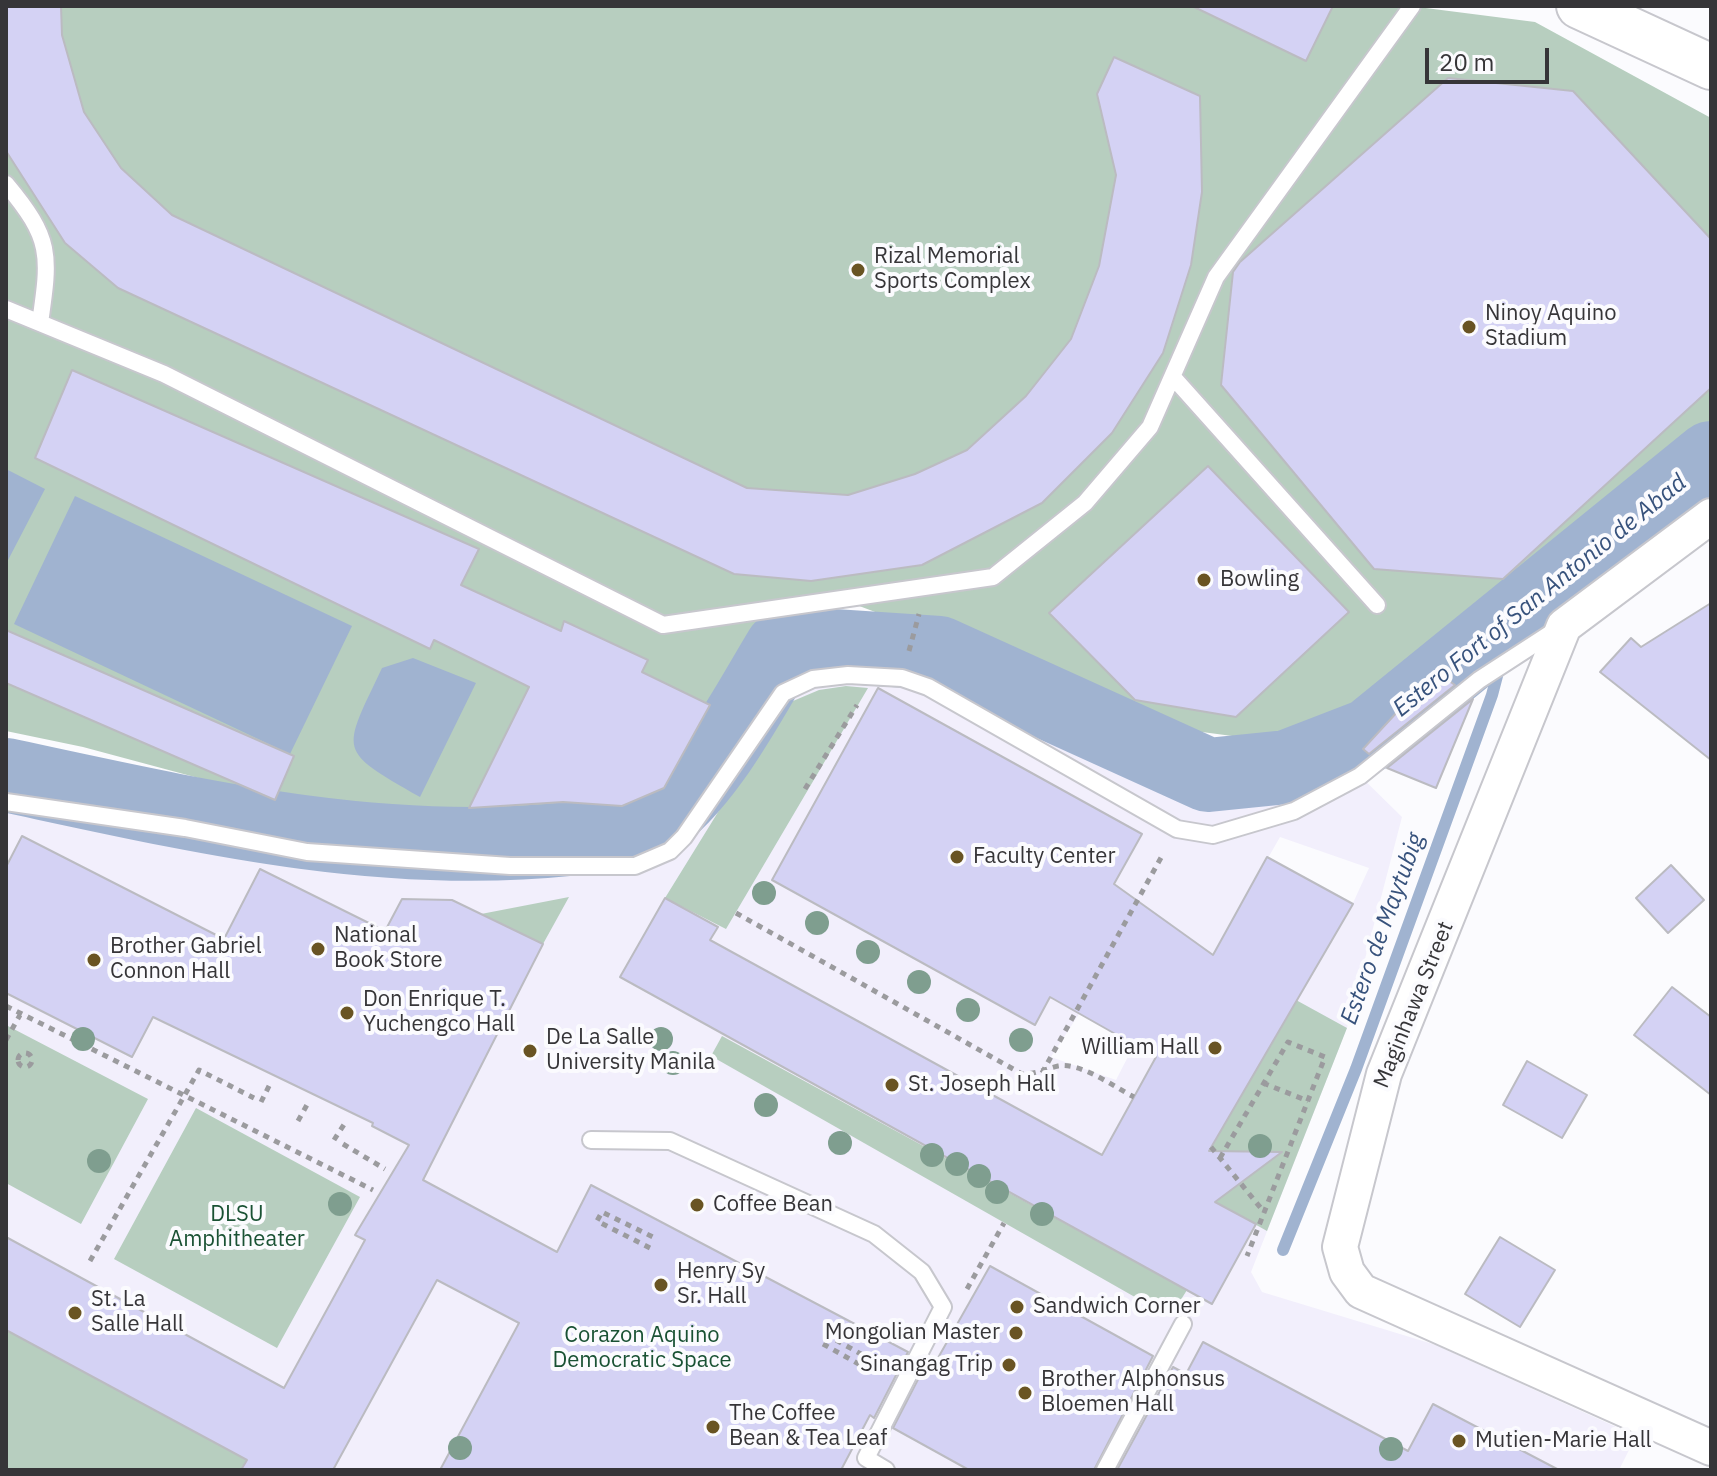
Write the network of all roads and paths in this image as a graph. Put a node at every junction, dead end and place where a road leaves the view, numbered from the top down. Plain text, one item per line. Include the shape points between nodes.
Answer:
1 (1412, 6) edge
2 (1579, 6) edge
3 (1711, 67) edge
4 (6, 184) edge
5 (6, 309) edge
6 (40, 323) junction
7 (1173, 377) junction
8 (1711, 516) edge
9 (1377, 605) dead end
10 (919, 614) dead end
11 (1564, 626) junction
12 (906, 662) dead end
13 (875, 677) junction
14 (805, 789) dead end
15 (6, 802) edge
16 (1177, 829) junction
17 (736, 913) dead end
18 (6, 1006) edge
19 (20, 1015) junction
20 (6, 1039) edge
21 (1042, 1074) junction
22 (271, 1082) dead end
23 (1263, 1083) junction
24 (182, 1095) junction
25 (1134, 1097) dead end
26 (254, 1098) dead end
27 (1308, 1101) junction
28 (261, 1102) dead end
29 (308, 1103) dead end
30 (298, 1121) dead end
31 (345, 1123) dead end
32 (334, 1140) dead end
33 (591, 1140) dead end
34 (343, 1144) dead end
35 (1211, 1147) dead end
36 (1220, 1158) junction
37 (385, 1169) dead end
38 (373, 1190) dead end
39 (1264, 1212) junction
40 (1004, 1223) dead end
41 (655, 1238) dead end
42 (650, 1248) dead end
43 (1247, 1256) dead end
44 (90, 1261) dead end
45 (943, 1307) junction
46 (1183, 1324) dead end
47 (827, 1335) dead end
48 (823, 1344) dead end
49 (1711, 1448) edge
50 (886, 1470) edge
51 (1105, 1470) edge

1 - 7 lane via 1216,277
2 - 3 street
4 - 6 lane via 47,249
5 - 6 lane
6 - 7 lane via 164,374 663,625 993,577 1085,503 1150,427
7 - 9 lane
8 - 11 street
10 - 12 path
11 - 16 lane via 1479,680 1360,776 1294,811 1213,835
11 - 49 street, Maginhawa Street via 1384,1074 1340,1247 1347,1272 1361,1291
13 - 14 path
13 - 15 lane via 813,679 783,693 684,837 670,851 635,866 510,866 307,852
13 - 16 lane via 902,678 928,687
16 - 21 path
17 - 21 path via 1022,1074
18 - 19 path
19 - 20 path
19 - 24 path
21 - 25 path via 1059,1066 1074,1067
22 - 28 path
23 - 27 path
23 - 27 path via 1288,1042 1325,1057
23 - 36 path
24 - 26 path via 199,1070
24 - 38 path
24 - 44 path
27 - 39 path
29 - 30 path
31 - 32 path
33 - 45 lane via 670,1141 874,1234 922,1272
34 - 37 path
35 - 36 path
36 - 39 path
39 - 43 path
40 - 45 path via 960,1302
41 - 42 path via 602,1212 597,1221
45 - 50 lane via 866,1458
46 - 51 lane
47 - 48 path via 877,1363 873,1372

